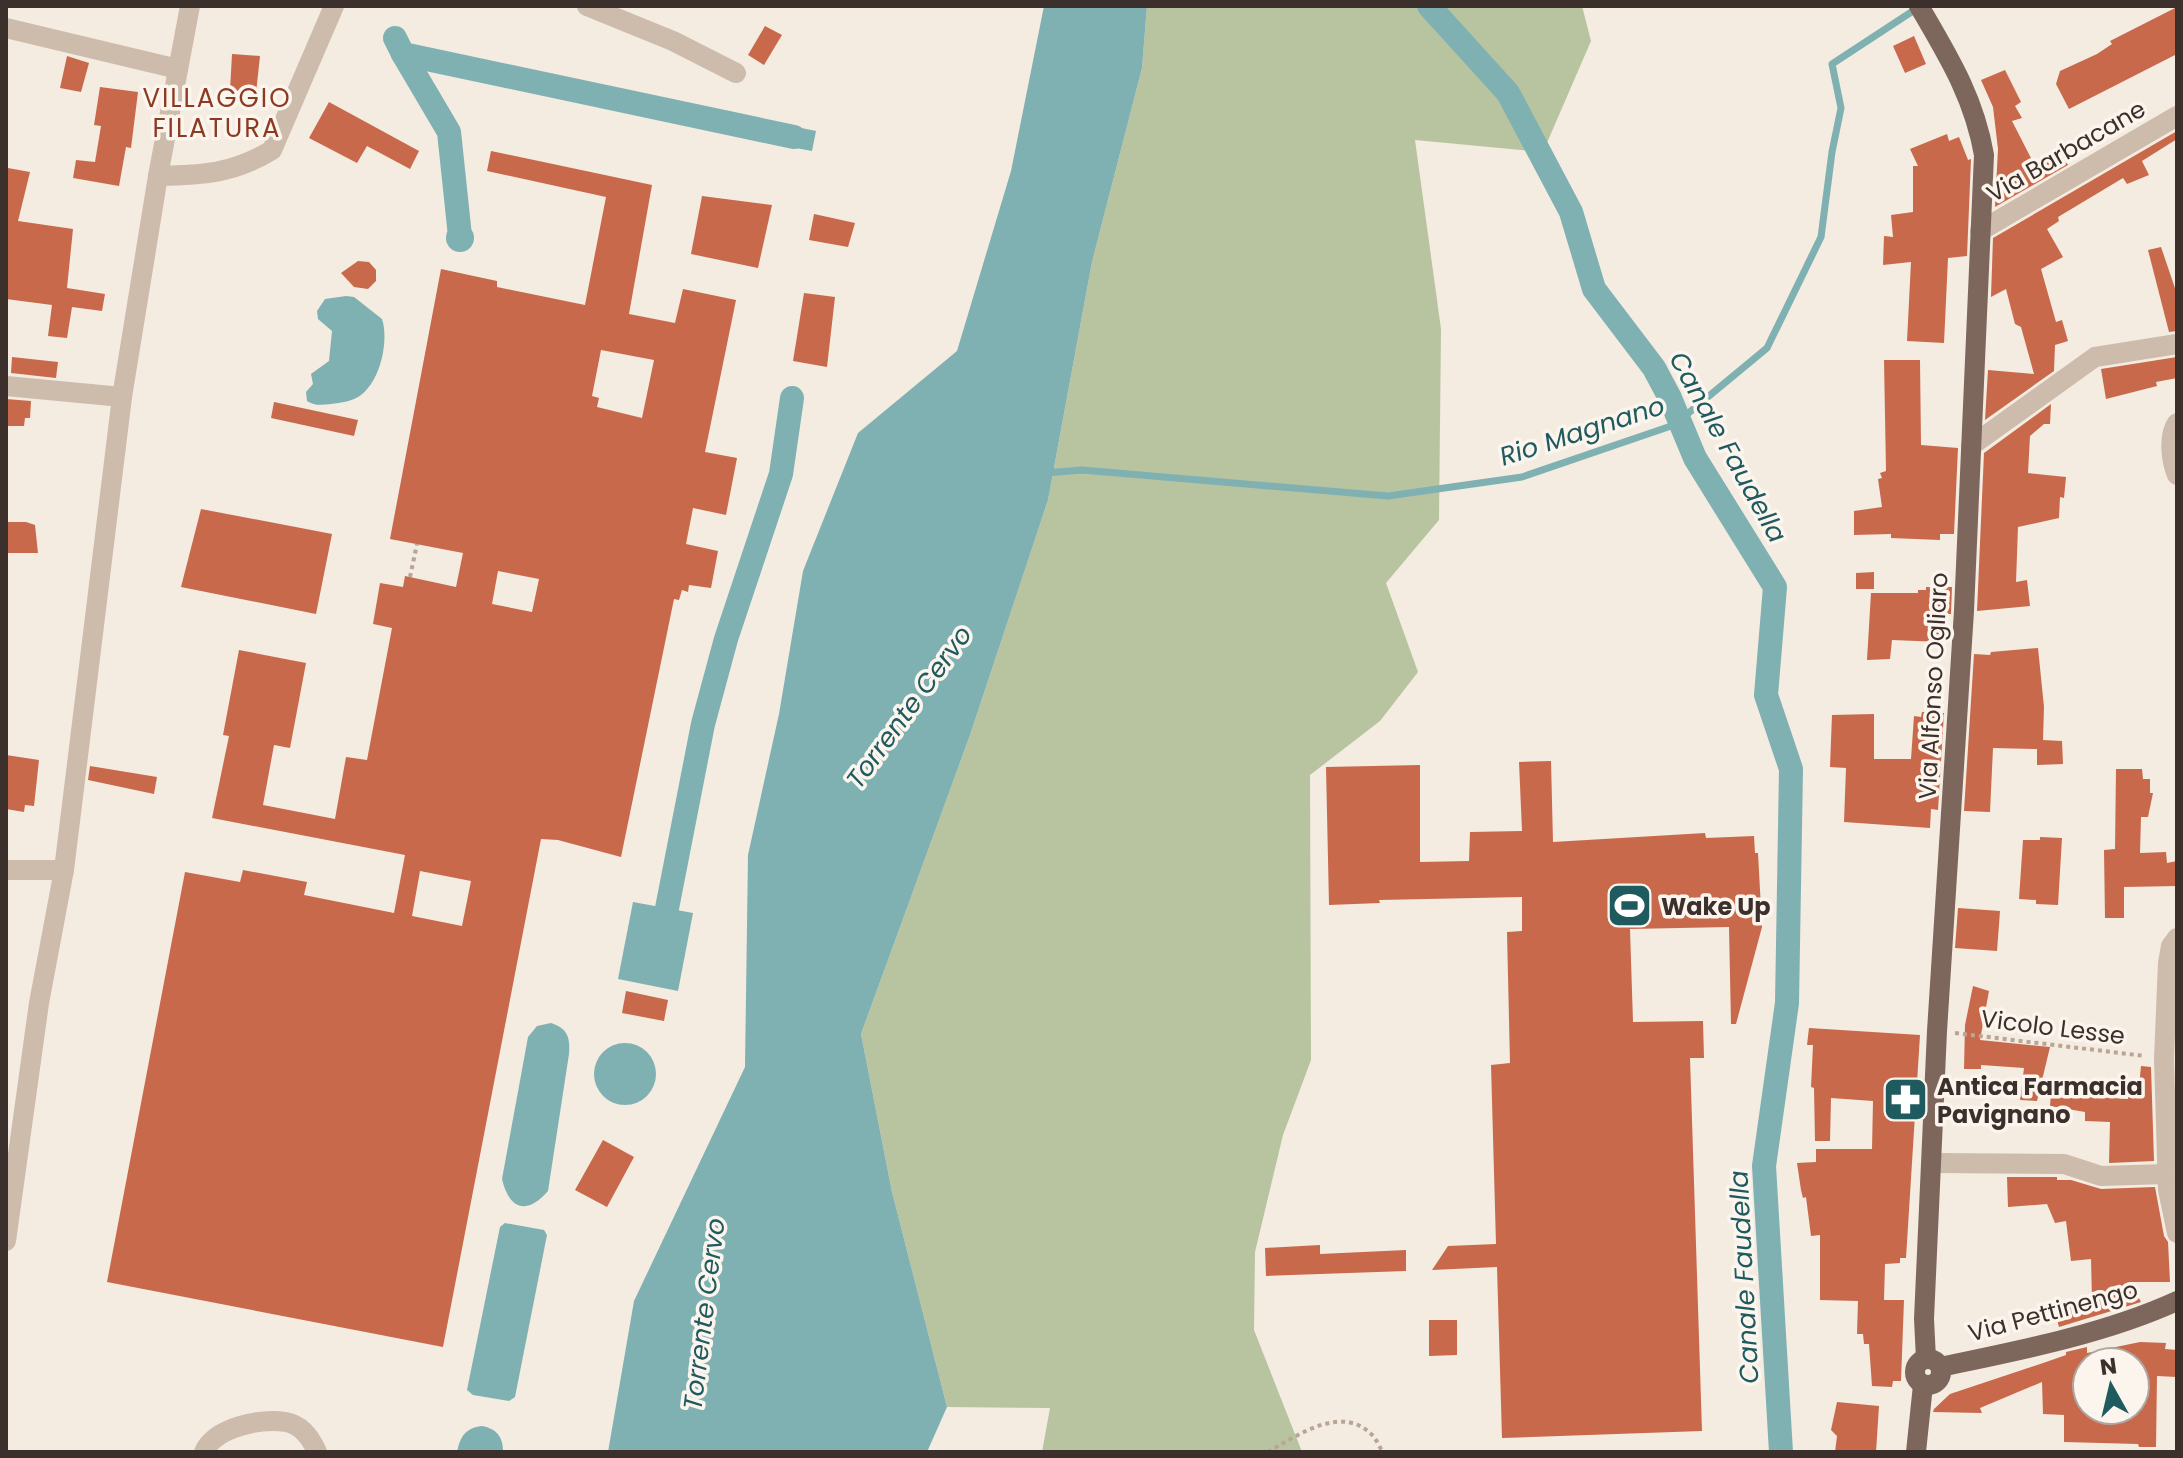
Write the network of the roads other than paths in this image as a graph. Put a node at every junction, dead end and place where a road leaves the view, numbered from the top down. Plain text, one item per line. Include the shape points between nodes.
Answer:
1 (190, 6) edge
2 (334, 6) edge
3 (587, 6) edge
4 (1919, 6) edge
5 (6, 28) edge
6 (178, 69) junction
7 (736, 73) dead end
8 (2177, 116) edge
9 (158, 176) junction
10 (1980, 231) junction
11 (2177, 344) edge
12 (6, 386) edge
13 (122, 397) junction
14 (2177, 423) edge
15 (1971, 446) junction
16 (2177, 475) edge
17 (6, 870) edge
18 (64, 870) junction
19 (2177, 938) edge
20 (1933, 1163) junction
21 (2167, 1174) junction
22 (2177, 1233) edge
23 (6, 1241) edge
24 (2177, 1301) edge
25 (1933, 1363) junction
26 (204, 1452) edge
27 (317, 1452) edge
28 (1916, 1452) edge

1 - 6 street
2 - 9 street via 272,150 250,164 210,175
3 - 7 street
4 - 10 main road, Via Alfonso Ogliaro via 1979,124 1984,155
5 - 6 street
6 - 9 street
8 - 10 street, Via Barbacane
9 - 13 street
10 - 15 main road, Via Alfonso Ogliaro
11 - 15 street via 2095,357
12 - 13 street
13 - 18 street
14 - 16 street via 2172,446
15 - 20 main road, Via Alfonso Ogliaro
17 - 18 street
18 - 23 street via 39,1003
19 - 21 street via 2168,963
20 - 21 street via 2064,1164 2101,1176
20 - 25 main road, Via Alfonso Ogliaro via 1924,1319
21 - 22 street
24 - 25 main road, Via Pettinengo via 2016,1352
25 - 28 main road via 1941,1375 1923,1385
26 - 27 street via 226,1432 258,1422 288,1422 310,1436

